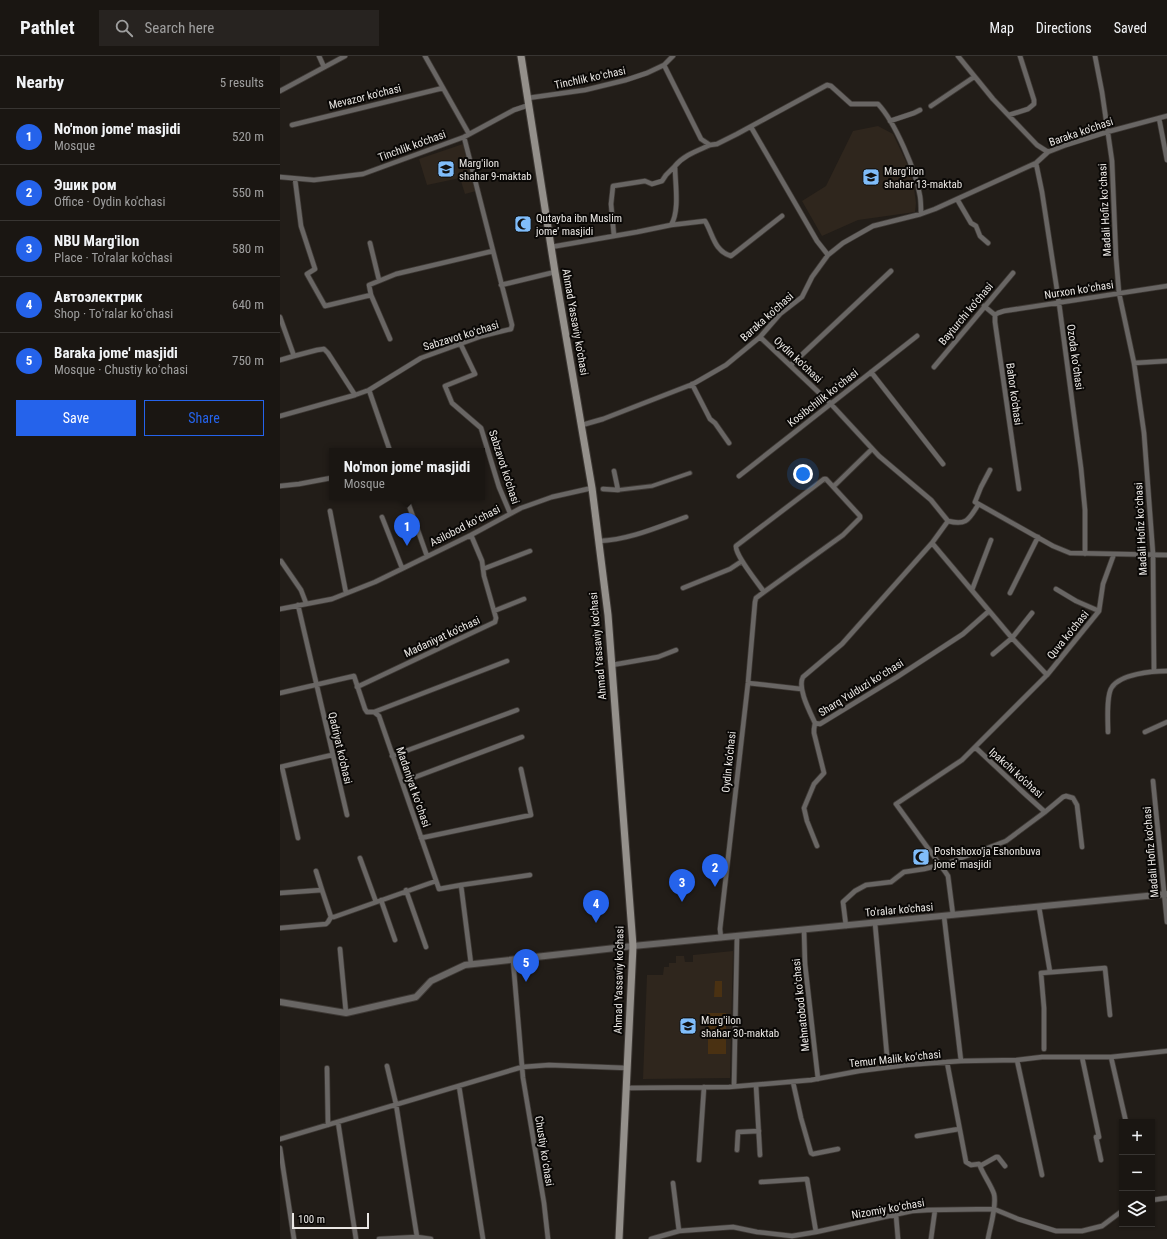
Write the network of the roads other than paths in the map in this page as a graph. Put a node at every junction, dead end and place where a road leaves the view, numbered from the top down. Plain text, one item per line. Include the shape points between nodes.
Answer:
1 (319, 56) edge
2 (345, 56) edge
3 (425, 56) edge
4 (521, 56) edge
5 (673, 56) edge
6 (958, 56) edge
7 (1020, 56) edge
8 (1095, 56) edge
9 (1098, 56) edge
10 (664, 65) junction
11 (324, 67) junction
12 (974, 77) junction
13 (443, 88) junction
14 (280, 91) edge
15 (528, 102) junction
16 (931, 106) dead end
17 (920, 110) dead end
18 (1009, 115) junction
19 (1167, 116) edge
20 (1159, 118) junction
21 (890, 120) junction
22 (292, 125) dead end
23 (751, 127) junction
24 (1107, 132) junction
25 (470, 134) junction
26 (464, 137) junction
27 (710, 145) junction
28 (1048, 152) junction
29 (1167, 160) edge
30 (1036, 163) junction
31 (675, 166) junction
32 (280, 177) edge
33 (295, 179) junction
34 (957, 199) junction
35 (921, 214) junction
36 (782, 216) dead end
37 (671, 225) junction
38 (614, 236) junction
39 (370, 243) dead end
40 (988, 243) dead end
41 (551, 247) junction
42 (493, 251) junction
43 (828, 255) junction
44 (891, 271) dead end
45 (555, 272) junction
46 (1013, 273) dead end
47 (379, 280) junction
48 (501, 285) junction
49 (1167, 286) edge
50 (1119, 293) junction
51 (371, 295) junction
52 (1059, 303) junction
53 (984, 306) junction
54 (995, 315) junction
55 (280, 317) edge
56 (917, 336) dead end
57 (760, 337) junction
58 (390, 339) dead end
59 (461, 344) junction
60 (294, 356) junction
61 (280, 360) edge
62 (1167, 361) edge
63 (1134, 363) junction
64 (791, 365) junction
65 (934, 367) dead end
66 (871, 372) junction
67 (692, 384) junction
68 (369, 390) junction
69 (355, 395) junction
70 (830, 403) junction
71 (280, 416) edge
72 (582, 425) junction
73 (729, 443) dead end
74 (389, 448) edge
75 (872, 449) junction
76 (943, 464) dead end
77 (614, 470) dead end
78 (990, 470) dead end
79 (690, 473) dead end
80 (739, 476) dead end
81 (329, 478) edge
82 (280, 486) edge
83 (834, 486) junction
84 (592, 488) junction
85 (603, 489) dead end
86 (1019, 489) dead end
87 (618, 490) junction
88 (407, 500) edge
89 (978, 505) junction
90 (330, 511) dead end
91 (510, 513) junction
92 (382, 517) dead end
93 (686, 517) dead end
94 (948, 521) junction
95 (471, 535) junction
96 (1038, 538) junction
97 (990, 540) dead end
98 (599, 541) junction
99 (932, 543) junction
100 (530, 551) dead end
101 (1085, 554) junction
102 (1114, 554) junction
103 (1153, 554) junction
104 (1167, 555) edge
105 (427, 556) junction
106 (742, 560) junction
107 (281, 561) edge
108 (402, 568) junction
109 (483, 569) junction
110 (683, 588) dead end
111 (1056, 589) dead end
112 (972, 590) junction
113 (764, 592) junction
114 (1010, 593) dead end
115 (346, 594) junction
116 (524, 599) dead end
117 (306, 603) junction
118 (298, 605) junction
119 (281, 608) edge
120 (494, 611) junction
121 (989, 611) junction
122 (1099, 611) junction
123 (1032, 614) dead end
124 (1012, 638) junction
125 (676, 650) dead end
126 (993, 654) dead end
127 (507, 661) dead end
128 (612, 665) junction
129 (1154, 671) junction
130 (1167, 671) edge
131 (1047, 675) junction
132 (748, 683) junction
133 (316, 685) junction
134 (357, 687) junction
135 (802, 689) junction
136 (280, 694) edge
137 (517, 710) dead end
138 (374, 712) junction
139 (1167, 722) edge
140 (815, 723) junction
141 (1108, 732) dead end
142 (1145, 732) dead end
143 (522, 737) dead end
144 (975, 748) junction
145 (332, 755) junction
146 (392, 756) junction
147 (281, 767) edge
148 (521, 770) dead end
149 (1153, 781) dead end
150 (402, 782) junction
151 (1045, 812) junction
152 (347, 815) dead end
153 (298, 838) dead end
154 (421, 838) junction
155 (818, 846) dead end
156 (1082, 846) dead end
157 (360, 858) dead end
158 (940, 865) junction
159 (944, 870) junction
160 (316, 871) dead end
161 (530, 875) dead end
162 (436, 881) junction
163 (461, 885) junction
164 (322, 890) junction
165 (406, 890) junction
166 (280, 893) edge
167 (1165, 894) edge
168 (379, 901) junction
169 (1039, 907) junction
170 (953, 915) junction
171 (944, 916) junction
172 (331, 917) junction
173 (1167, 922) edge
174 (875, 923) junction
175 (846, 926) junction
176 (280, 928) edge
177 (804, 930) junction
178 (737, 936) junction
179 (721, 938) junction
180 (395, 940) dead end
181 (633, 946) junction
182 (426, 947) dead end
183 (340, 949) dead end
184 (513, 960) junction
185 (471, 964) junction
186 (1050, 972) junction
187 (280, 1002) edge
188 (346, 1013) junction
189 (1110, 1015) dead end
190 (1044, 1049) dead end
191 (1167, 1051) edge
192 (1082, 1057) junction
193 (1111, 1057) junction
194 (1017, 1060) junction
195 (961, 1061) junction
196 (947, 1062) junction
197 (387, 1066) dead end
198 (522, 1067) junction
199 (888, 1067) junction
200 (327, 1068) dead end
201 (627, 1068) junction
202 (818, 1079) junction
203 (793, 1082) junction
204 (756, 1084) junction
205 (459, 1086) junction
206 (734, 1086) junction
207 (704, 1087) junction
208 (626, 1088) junction
209 (396, 1104) junction
210 (1125, 1119) edge
211 (338, 1122) junction
212 (328, 1125) junction
213 (959, 1129) junction
214 (759, 1131) junction
215 (917, 1136) dead end
216 (280, 1139) edge
217 (280, 1148) edge
218 (838, 1149) dead end
219 (737, 1150) dead end
220 (760, 1155) dead end
221 (699, 1160) dead end
222 (1101, 1160) dead end
223 (980, 1166) junction
224 (1005, 1166) dead end
225 (1042, 1175) dead end
226 (761, 1182) dead end
227 (673, 1183) dead end
228 (1167, 1198) edge
229 (1155, 1200) edge
230 (994, 1209) junction
231 (935, 1210) junction
232 (1119, 1213) edge
233 (896, 1215) junction
234 (680, 1230) junction
235 (816, 1232) junction
236 (416, 1237) junction
237 (792, 1237) edge
238 (294, 1239) edge
239 (356, 1239) edge
240 (379, 1239) edge
241 (431, 1239) edge
242 (483, 1239) edge
243 (548, 1239) edge
244 (619, 1239) edge
245 (651, 1239) edge
246 (898, 1239) edge
247 (931, 1239) edge
248 (988, 1239) edge

1 - 11 street
2 - 11 street
3 - 13 street
4 - 15 main road, Ahmad Yassaviy ko'chasi
5 - 10 street, Tinchlik koʻchasi
6 - 12 street
7 - 18 street via 1034,104 1028,109
8 - 9 street
8 - 24 street, Madali Hofiz koʻchasi
10 - 15 street, Tinchlik koʻchasi via 626,80
10 - 27 street via 701,139
11 - 14 street
12 - 16 street
12 - 18 street
13 - 22 street, Mevazor ko'chasi
13 - 25 street
15 - 25 street, Tinchlik ko'chasi
15 - 41 main road, Ahmad Yassaviy ko'chasi
17 - 21 street
18 - 28 street
19 - 20 street, Baraka ko'chasi
20 - 24 street, Baraka ko'chasi
20 - 29 street
21 - 23 street via 878,104 850,104 831,86 827,86
21 - 35 street via 914,174 920,195
23 - 27 street via 718,144
23 - 43 street via 817,241
24 - 28 street, Baraka ko'chasi
24 - 50 street, Madali Hofiz koʻchasi via 1112,161
25 - 26 street, Tinchlik ko'chasi
26 - 33 street, Tinchlik ko'chasi via 363,174 326,179
26 - 42 street, Sabzavot koʻchasi
27 - 31 street via 692,152
28 - 30 street, Baraka ko'chasi
30 - 34 street, Baraka ko'chasi
30 - 52 street, Ozoda koʻchasi
31 - 37 street via 676,205
31 - 38 street via 662,181 613,186 611,204
32 - 33 street, Tinchlik ko'chasi
33 - 51 street via 301,226 315,269 307,274 325,306
34 - 35 street, Baraka ko'chasi
34 - 40 street via 969,221 976,226 980,236
35 - 43 street, Baraka ko'chasi via 873,226
36 - 37 street via 731,256 724,254 714,243 705,221
37 - 38 street
38 - 41 street
39 - 47 street
41 - 45 main road, Ahmad Yassaviy ko'chasi
42 - 47 street
42 - 48 street, Sabzavot koʻchasi
43 - 57 street, Baraka ko'chasi via 812,276 802,297 780,314
44 - 64 street
45 - 48 street
45 - 72 main road, Ahmad Yassaviy ko'chasi
46 - 53 street, Bayturchi ko'chasi
47 - 51 street via 369,285
48 - 59 street, Sabzavot koʻchasi via 511,329
49 - 50 street, Nurxon koʻchasi
50 - 52 street, Nurxon koʻchasi
50 - 63 street, Madali Hofiz koʻchasi
51 - 58 street
52 - 54 street, Nurxon koʻchasi via 1004,311
52 - 101 street, Ozoda koʻchasi via 1081,468 1085,510
53 - 54 street
53 - 65 street, Bayturchi ko'chasi
54 - 86 street, Bahor ko'chasi
55 - 60 street
56 - 66 street, Kosibchilik koʻchasi
57 - 64 street, Oydin ko'chasi
57 - 67 street, Baraka ko'chasi via 726,365
59 - 68 street, Sabzavot koʻchasi via 421,358
59 - 91 street, Sabzavot ko'chasi via 475,374 445,386 452,403 480,425 499,487
60 - 61 street
60 - 69 street via 324,349
62 - 63 street
63 - 103 street, Madali Hofiz koʻchasi via 1144,433
64 - 70 street, Oydin ko'chasi
66 - 70 street, Kosibchilik koʻchasi
66 - 76 street
67 - 72 street, Baraka ko'chasi
67 - 73 street via 710,419
68 - 69 street, Sabzavot koʻchasi
68 - 74 street
69 - 71 street, Sabzavot koʻchasi
70 - 75 street, Oydin ko'chasi
70 - 80 street, Kosibchilik koʻchasi
72 - 84 main road, Ahmad Yassaviy ko'chasi
75 - 83 street
75 - 94 street, Oydin ko'chasi via 931,500
77 - 87 street
78 - 89 street via 975,501
79 - 87 street via 644,488
81 - 82 street
83 - 106 street via 824,479 737,544 736,549
83 - 113 street, Oydin ko'chasi via 860,518 843,535
84 - 91 street, Asilobod koʻchasi via 552,497
84 - 98 main road, Ahmad Yassaviy ko'chasi
85 - 87 street
88 - 105 street
89 - 94 street via 968,520 962,523
89 - 96 street
90 - 115 street
91 - 95 street, Asilobod koʻchasi
92 - 108 street
93 - 98 street via 638,534
94 - 99 street
95 - 105 street, Asilobod koʻchasi
95 - 109 street
96 - 101 street via 1063,551
96 - 114 street
97 - 112 street
98 - 128 main road, Ahmad Yassaviy ko'chasi
99 - 112 street
99 - 135 street via 842,644 803,676
100 - 109 street
101 - 102 street
102 - 103 street
102 - 122 street, Quva ko'chasi via 1103,584
103 - 104 street
103 - 129 street, Madali Hofiz koʻchasi
105 - 108 street, Asilobod koʻchasi
106 - 110 street via 730,568
106 - 113 street
107 - 117 street via 301,590
108 - 115 street, Asilobod koʻchasi
109 - 120 street
111 - 122 street
112 - 121 street
113 - 132 street, Oydin ko'chasi via 755,602
115 - 117 street, Asilobod koʻchasi
116 - 120 street
117 - 118 street, Asilobod koʻchasi
118 - 119 street, Asilobod koʻchasi
118 - 133 street, Qadriyat ko'chasi
120 - 134 street, Madaniyat ko'chasi via 495,622
121 - 124 street
121 - 140 street, Sharq Yulduzi koʻchasi via 963,634 820,724
122 - 131 street, Quva ko'chasi
123 - 124 street
124 - 126 street
124 - 131 street
125 - 128 street via 658,657
127 - 138 street
128 - 181 main road, Ahmad Yassaviy ko'chasi
129 - 130 street
129 - 141 street via 1124,678 1111,687
131 - 144 street, Quva ko'chasi
132 - 135 street
132 - 179 street, Oydin ko'chasi
133 - 134 street via 354,676
133 - 136 street
133 - 145 street, Qadriyat ko'chasi
134 - 138 street, Madaniyat koʻchasi via 367,712
135 - 140 street, Sharq Yulduzi koʻchasi
137 - 146 street
138 - 146 street, Madaniyat koʻchasi via 379,716
139 - 142 street
140 - 155 street via 814,733 824,773 814,784 804,808 806,821
143 - 150 street
144 - 151 street, Ipakchi ko'chasi
144 - 158 street, Quva ko'chasi via 962,760 896,804
145 - 147 street
145 - 152 street, Qadriyat ko'chasi
146 - 150 street, Madaniyat koʻchasi
147 - 153 street
148 - 154 street via 531,815
149 - 167 street, Madali Hofiz ko'chasi
150 - 154 street, Madaniyat koʻchasi
151 - 156 street via 1063,797 1074,798
151 - 159 street, Ipakchi ko'chasi via 1011,838 948,862
154 - 162 street, Madaniyat koʻchasi
157 - 168 street
158 - 159 street
158 - 175 street via 904,872 891,882 866,885 855,892 843,902
159 - 170 street via 948,876
160 - 164 street
161 - 163 street
162 - 163 street via 439,889
162 - 165 street
163 - 185 street
164 - 166 street
164 - 172 street
165 - 168 street
165 - 182 street
167 - 169 street, To'ralar ko'chasi
167 - 173 street, Madali Hofiz ko'chasi
168 - 172 street
168 - 180 street
169 - 170 street, To'ralar ko'chasi
169 - 186 street
170 - 171 street, To'ralar ko'chasi
171 - 174 street, To'ralar ko'chasi
171 - 195 street
172 - 176 street via 326,924
174 - 175 street, To'ralar ko'chasi
174 - 199 street
175 - 177 street, To'ralar ko'chasi
177 - 178 street, To'ralar ko'chasi
177 - 202 street, Mehnatobod koʻchasi
178 - 179 street, To'ralar ko'chasi
178 - 206 street
179 - 181 street, To'ralar ko'chasi
181 - 184 street, To'ralar ko'chasi
181 - 201 main road, Ahmad Yassaviy ko'chasi
183 - 188 street
184 - 185 street, To'ralar ko'chasi
184 - 198 street, Chustiy koʻchasi
185 - 188 street, To'ralar ko'chasi via 432,981 416,997
186 - 189 street via 1105,968
186 - 190 street via 1041,972
187 - 188 street, To'ralar ko'chasi
191 - 193 street, Temur Malik koʻchasi
192 - 193 street, Temur Malik koʻchasi
192 - 194 street, Temur Malik koʻchasi
192 - 222 street via 1099,1137 1096,1137
193 - 210 street
194 - 195 street, Temur Malik koʻchasi
194 - 225 street
195 - 196 street, Temur Malik koʻchasi
196 - 199 street, Temur Malik koʻchasi
196 - 213 street
197 - 209 street
198 - 201 street via 549,1065
198 - 205 street
198 - 243 street, Chustiy koʻchasi
199 - 202 street, Temur Malik koʻchasi
200 - 212 street
201 - 208 main road, Ahmad Yassaviy ko'chasi
202 - 203 street, Temur Malik koʻchasi
203 - 204 street, Temur Malik koʻchasi
203 - 218 street via 812,1153
204 - 206 street, Temur Malik koʻchasi
204 - 214 street
205 - 209 street
205 - 242 street
206 - 207 street, Temur Malik koʻchasi
207 - 208 street, Temur Malik koʻchasi
207 - 221 street
208 - 244 main road, Ahmad Yassaviy ko'chasi
209 - 211 street
209 - 236 street
211 - 212 street
211 - 239 street
212 - 216 street
213 - 215 street
213 - 223 street via 966,1162
214 - 219 street via 738,1132
214 - 220 street
217 - 238 street
223 - 224 street via 996,1157
223 - 230 street via 994,1196
226 - 235 street via 807,1180
227 - 234 street
228 - 229 street
230 - 231 street, Nizomiy koʻchasi
230 - 232 street, Nizomiy koʻchasi via 1056,1231 1082,1231 1102,1226
230 - 248 street
231 - 233 street, Nizomiy koʻchasi
231 - 247 street
233 - 235 street, Nizomiy koʻchasi
233 - 246 street
234 - 237 street, Nizomiy koʻchasi via 733,1227
234 - 245 street, Nizomiy koʻchasi
235 - 237 street, Nizomiy koʻchasi
236 - 240 street
236 - 241 street

